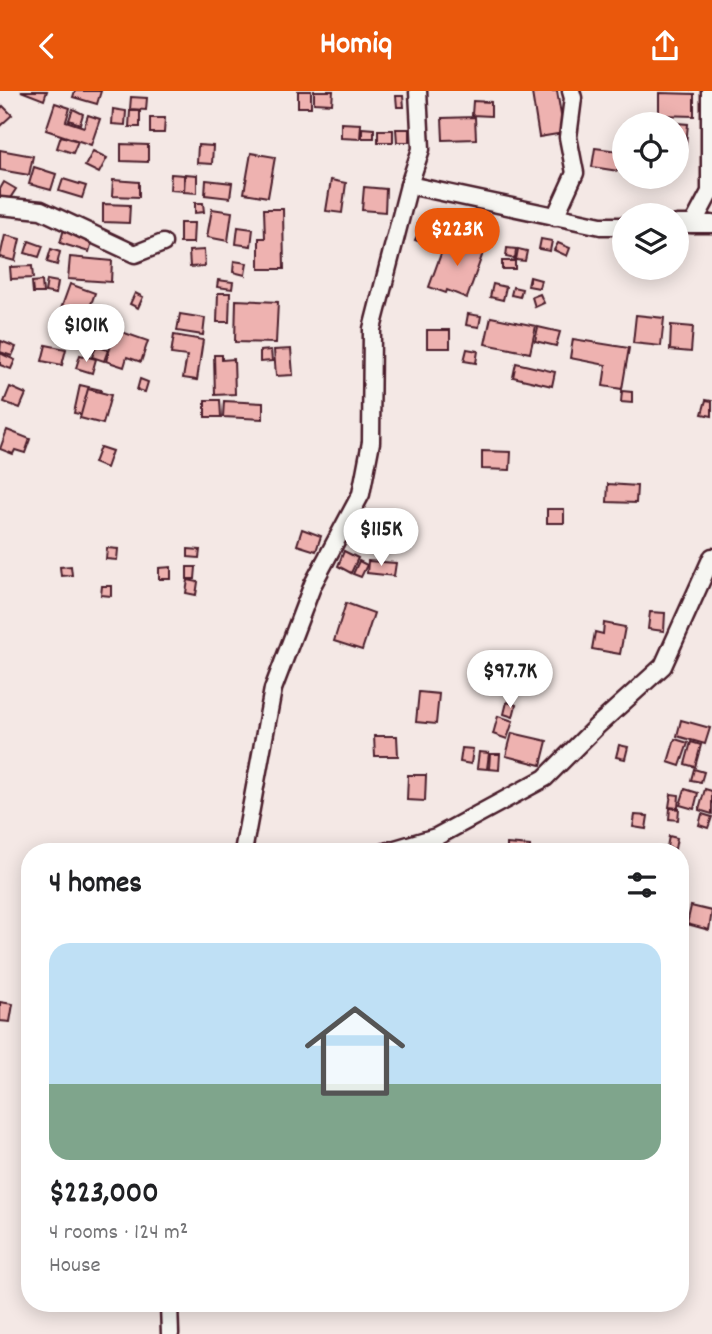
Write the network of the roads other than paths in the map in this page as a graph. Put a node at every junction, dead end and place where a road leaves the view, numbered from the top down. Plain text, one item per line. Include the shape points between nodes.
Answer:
1 (418, 91) edge
2 (571, 91) edge
3 (710, 91) edge
4 (409, 185) junction
5 (0, 207) edge
6 (555, 217) junction
7 (689, 219) edge
8 (689, 224) edge
9 (712, 224) edge
10 (612, 226) edge
11 (163, 243) dead end
12 (712, 557) edge
13 (245, 843) edge
14 (416, 843) edge
15 (169, 1312) edge
16 (170, 1334) edge

1 - 4 street via 421,149
2 - 6 street via 568,137 575,173
3 - 7 street via 710,192
4 - 6 street
4 - 13 street via 372,329 371,442 361,494 313,585 273,689
5 - 11 street via 41,210 135,254
6 - 10 street
8 - 9 street
12 - 14 street via 663,666 545,778 436,837
15 - 16 street

